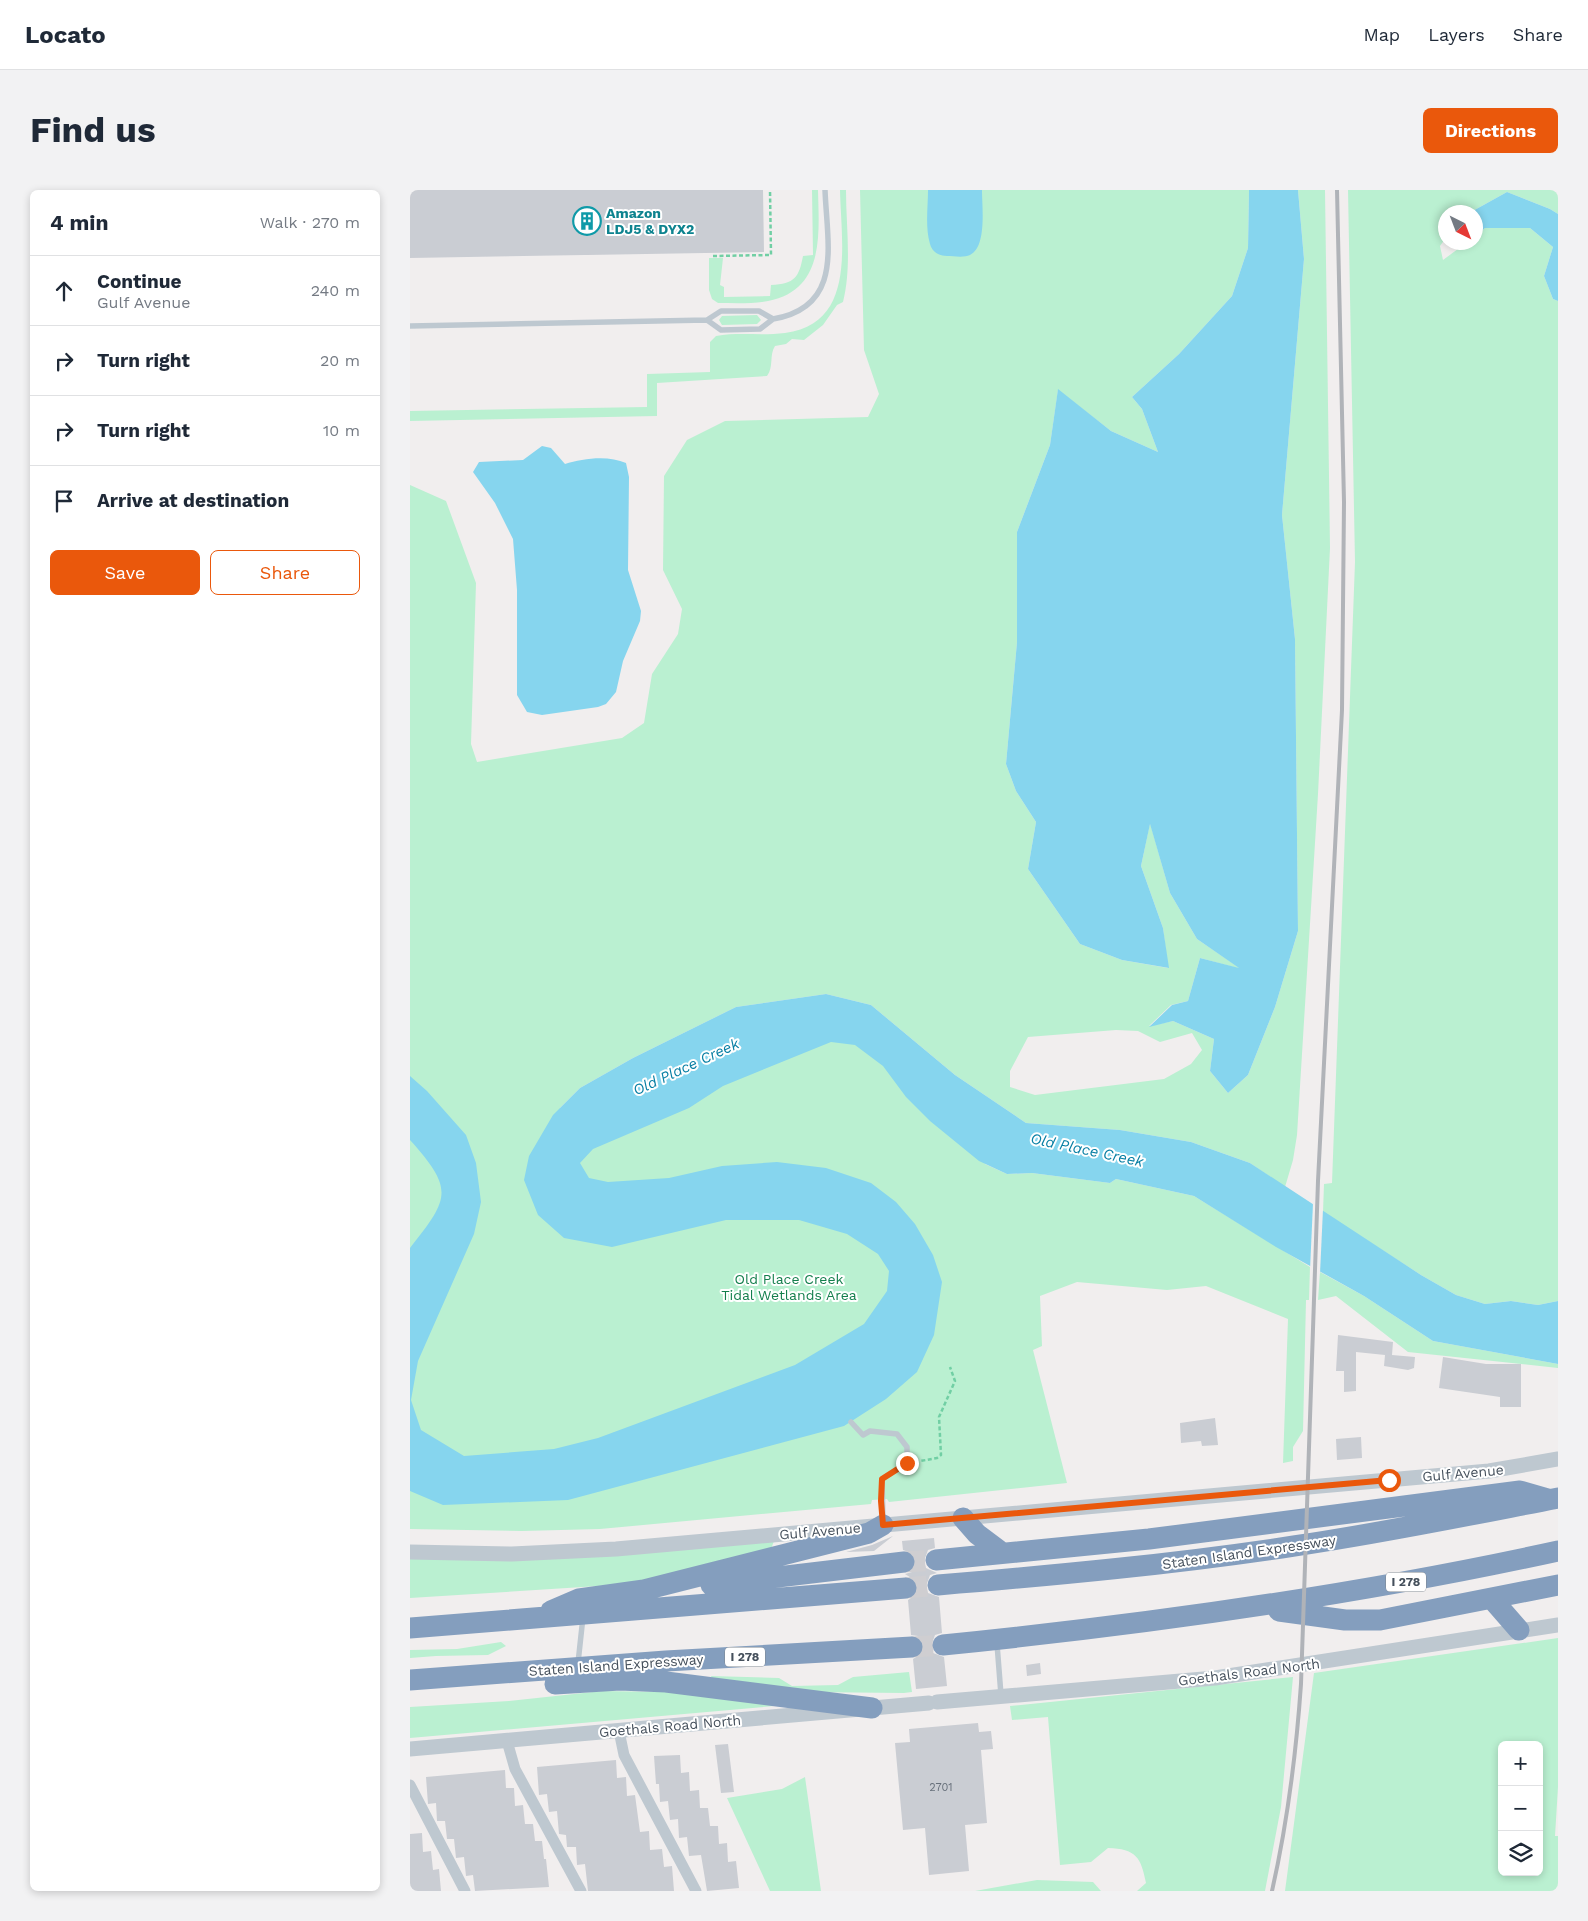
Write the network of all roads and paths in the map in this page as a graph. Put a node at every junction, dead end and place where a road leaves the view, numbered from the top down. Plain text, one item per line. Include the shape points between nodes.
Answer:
1 (770, 190) edge
2 (826, 190) edge
3 (712, 256) dead end
4 (773, 319) junction
5 (707, 320) junction
6 (410, 326) edge
7 (950, 1367) dead end
8 (851, 1422) dead end
9 (1558, 1459) edge
10 (915, 1462) dead end
11 (1554, 1499) edge
12 (963, 1518) junction
13 (883, 1525) junction
14 (1558, 1551) edge
15 (410, 1552) edge
16 (1000, 1552) junction
17 (936, 1560) tunnel mouth
18 (904, 1562) tunnel mouth
19 (938, 1585) tunnel mouth
20 (1558, 1585) edge
21 (906, 1588) tunnel mouth
22 (644, 1590) junction
23 (1492, 1599) junction
24 (1254, 1608) junction
25 (583, 1614) junction
26 (410, 1617) edge
27 (533, 1619) junction
28 (482, 1623) junction
29 (1558, 1625) edge
30 (410, 1628) edge
31 (1519, 1630) junction
32 (997, 1639) junction
33 (943, 1645) tunnel mouth
34 (912, 1647) tunnel mouth
35 (578, 1668) junction
36 (463, 1676) junction
37 (410, 1680) edge
38 (1001, 1696) junction
39 (872, 1708) junction
40 (619, 1731) junction
41 (507, 1741) junction
42 (410, 1749) edge
43 (410, 1785) edge
44 (465, 1891) edge
45 (581, 1891) edge
46 (696, 1891) edge

1 - 3 path via 771,255
2 - 4 lane via 828,274 813,300 788,316
4 - 5 lane via 760,311 721,311
4 - 5 lane via 760,329 721,330
5 - 6 lane
7 - 10 path via 956,1381 939,1418 941,1454 937,1458
8 - 13 lane via 863,1435 870,1431 897,1434 907,1447 907,1463 882,1479
9 - 12 street, Gulf Avenue via 1488,1472
11 - 16 highway via 1520,1491 1149,1539
11 - 19 highway, Staten Island Expressway via 1432,1524 1258,1552 1100,1571
12 - 13 street, Gulf Avenue
12 - 16 highway
13 - 15 street, Gulf Avenue via 593,1551
13 - 22 highway via 870,1533
14 - 24 highway, I 278
16 - 17 highway
18 - 22 highway via 674,1590
20 - 23 highway
21 - 25 highway
22 - 27 highway via 579,1599
23 - 24 highway via 1380,1620 1345,1620
23 - 31 highway
24 - 32 highway, I 278
25 - 27 highway
25 - 35 lane
26 - 28 highway
27 - 28 highway
28 - 30 highway
29 - 31 street, Goethals Road North
31 - 38 street, Goethals Road North via 1215,1678
32 - 33 highway, I 278
32 - 38 lane
34 - 35 highway, Staten Island Expressway / I 278
35 - 36 highway, Staten Island Expressway / I 278
36 - 37 highway, Staten Island Expressway / I 278
36 - 39 highway via 535,1686 620,1680 674,1683
38 - 39 street, Goethals Road North
39 - 40 street, Goethals Road North
40 - 41 street, Goethals Road North
40 - 46 street via 624,1755
41 - 42 street, Goethals Road North
41 - 45 street via 515,1770
43 - 44 street

